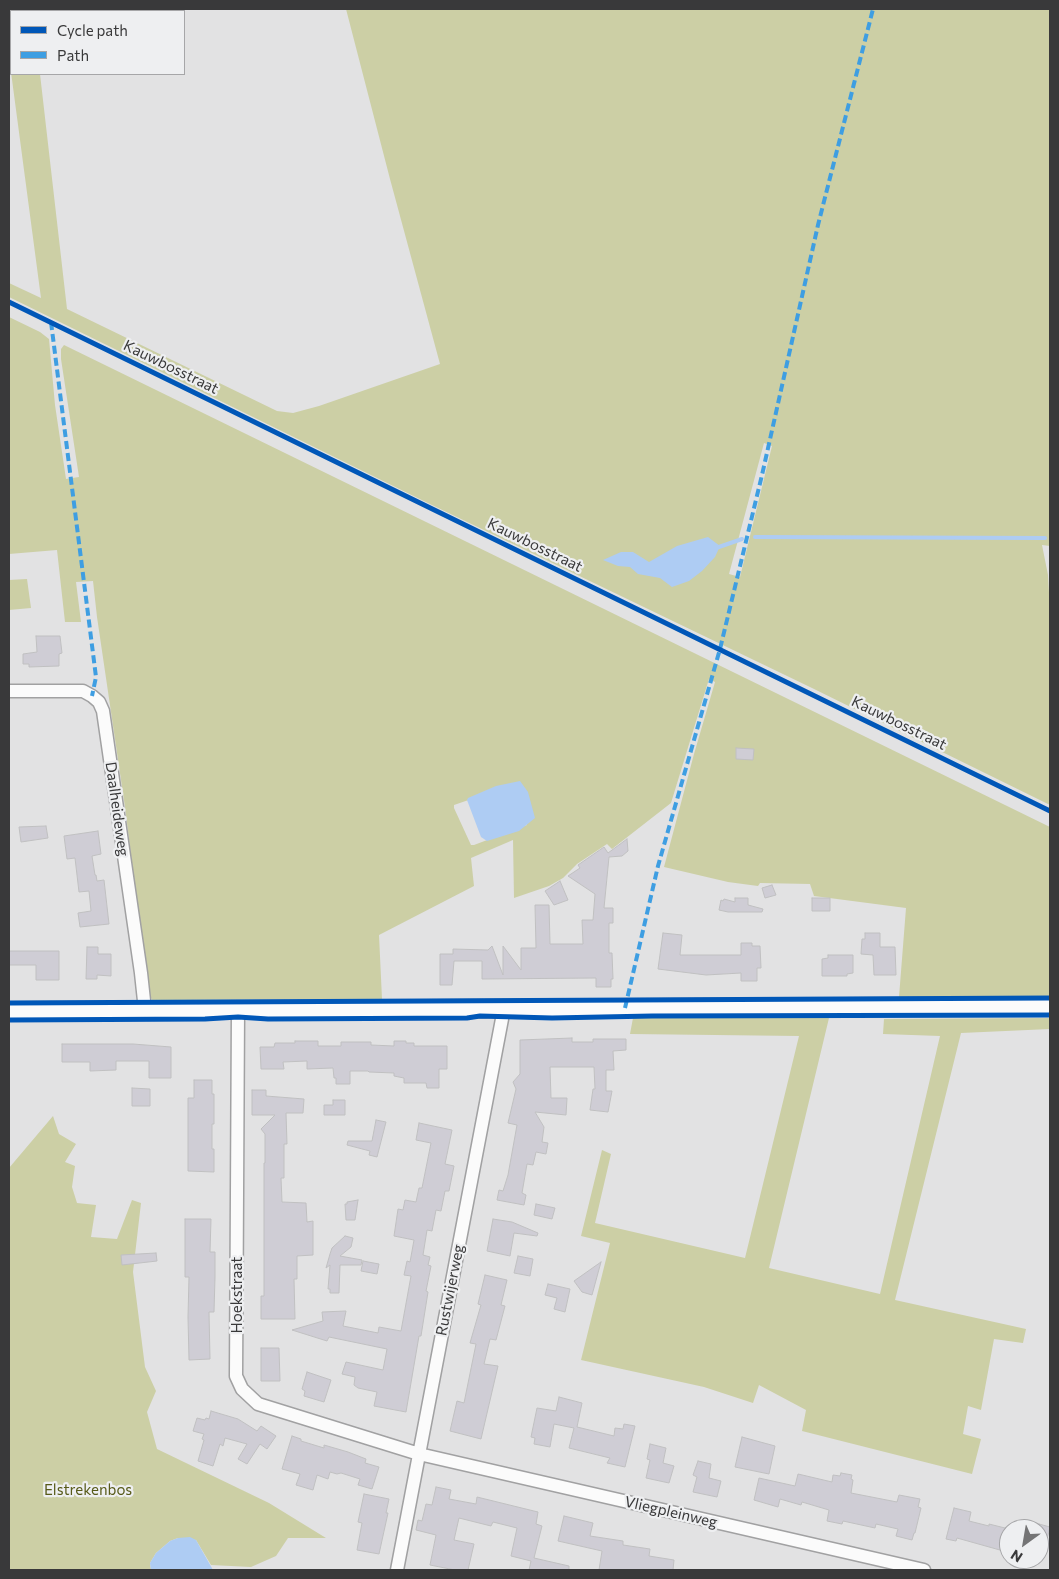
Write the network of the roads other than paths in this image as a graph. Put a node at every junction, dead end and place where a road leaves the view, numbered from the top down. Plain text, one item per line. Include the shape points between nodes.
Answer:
1 (9, 691) edge
2 (1050, 1006) edge
3 (502, 1009) junction
4 (144, 1010) junction
5 (238, 1010) junction
6 (9, 1011) edge
7 (419, 1454) junction
8 (397, 1570) edge
9 (924, 1570) edge

1 - 4 street, Daalheideweg via 83,691 99,702 103,711
2 - 3 street
3 - 5 street
3 - 7 street, Rustwijerweg
4 - 5 street
4 - 6 street
5 - 7 street, Hoekstraat via 236,1376 242,1389 258,1404
7 - 8 street, Rustwijerweg
7 - 9 street, Vliegpleinweg

